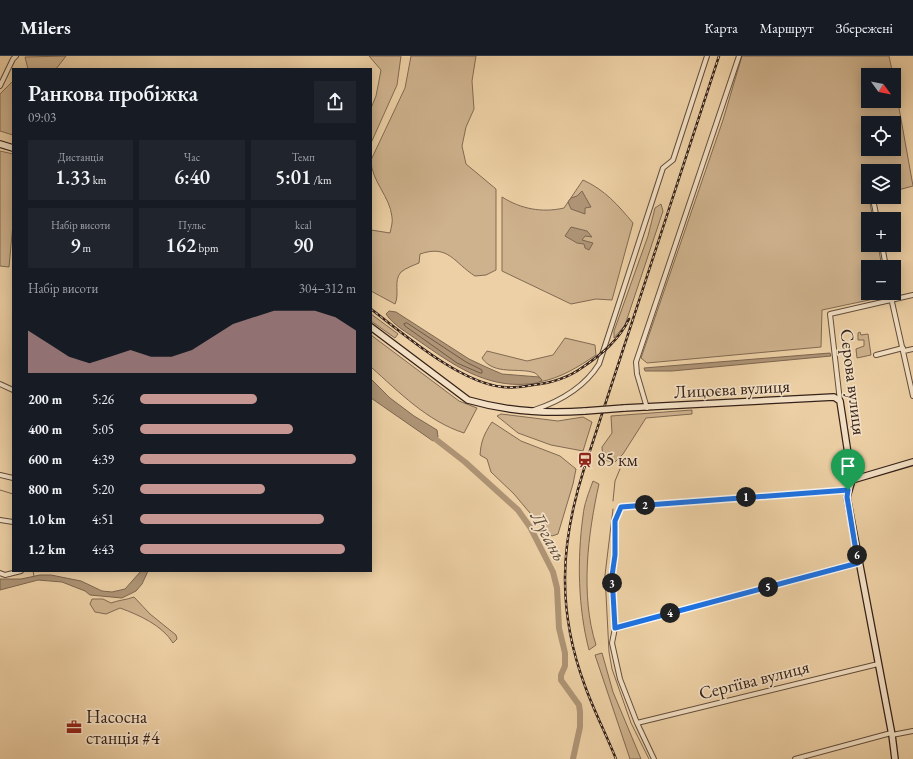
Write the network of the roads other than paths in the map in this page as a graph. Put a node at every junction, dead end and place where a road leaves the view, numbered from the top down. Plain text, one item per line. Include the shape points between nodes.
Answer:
1 (707, 56) edge
2 (739, 56) edge
3 (13, 57) edge
4 (0, 86) edge
5 (0, 144) edge
6 (12, 148) edge
7 (874, 204) dead end
8 (876, 212) edge
9 (913, 295) edge
10 (901, 298) edge
11 (892, 300) joint
12 (372, 329) edge
13 (903, 349) junction
14 (913, 349) edge
15 (876, 354) dead end
16 (0, 384) edge
17 (12, 390) edge
18 (913, 396) edge
19 (840, 401) junction
20 (647, 408) junction
21 (530, 412) junction
22 (913, 462) edge
23 (0, 475) edge
24 (12, 478) edge
25 (852, 480) junction
26 (848, 490) junction
27 (0, 520) edge
28 (12, 522) edge
29 (858, 563) junction
30 (17, 572) edge
31 (0, 573) edge
32 (615, 628) junction
33 (878, 664) junction
34 (637, 723) junction
35 (913, 731) edge
36 (892, 734) junction
37 (654, 759) edge
38 (795, 759) edge
39 (895, 759) edge

1 - 21 street via 673,160 663,168 599,364 591,377 574,392 556,403
2 - 20 street via 636,362
3 - 4 street
5 - 6 street
7 - 8 street
9 - 10 street
11 - 13 street
11 - 19 street, Сєрова вулиця via 830,314
12 - 21 street, Лицоєва вулиця via 468,400
13 - 14 street
13 - 15 street
13 - 18 street
16 - 17 street
19 - 20 street, Лицоєва вулиця via 834,397
19 - 25 street, Сєрова вулиця
20 - 21 street, Лицоєва вулиця, bridge
22 - 25 street
23 - 24 street
25 - 26 street
26 - 29 street
26 - 32 street via 621,507 615,521 612,576
27 - 28 street
29 - 32 street
29 - 33 street
30 - 31 street via 5,575
32 - 34 street via 612,643 615,658
33 - 34 street, Сергіїва вулиця
33 - 36 street
34 - 37 street
35 - 36 street
36 - 38 street
36 - 39 street

